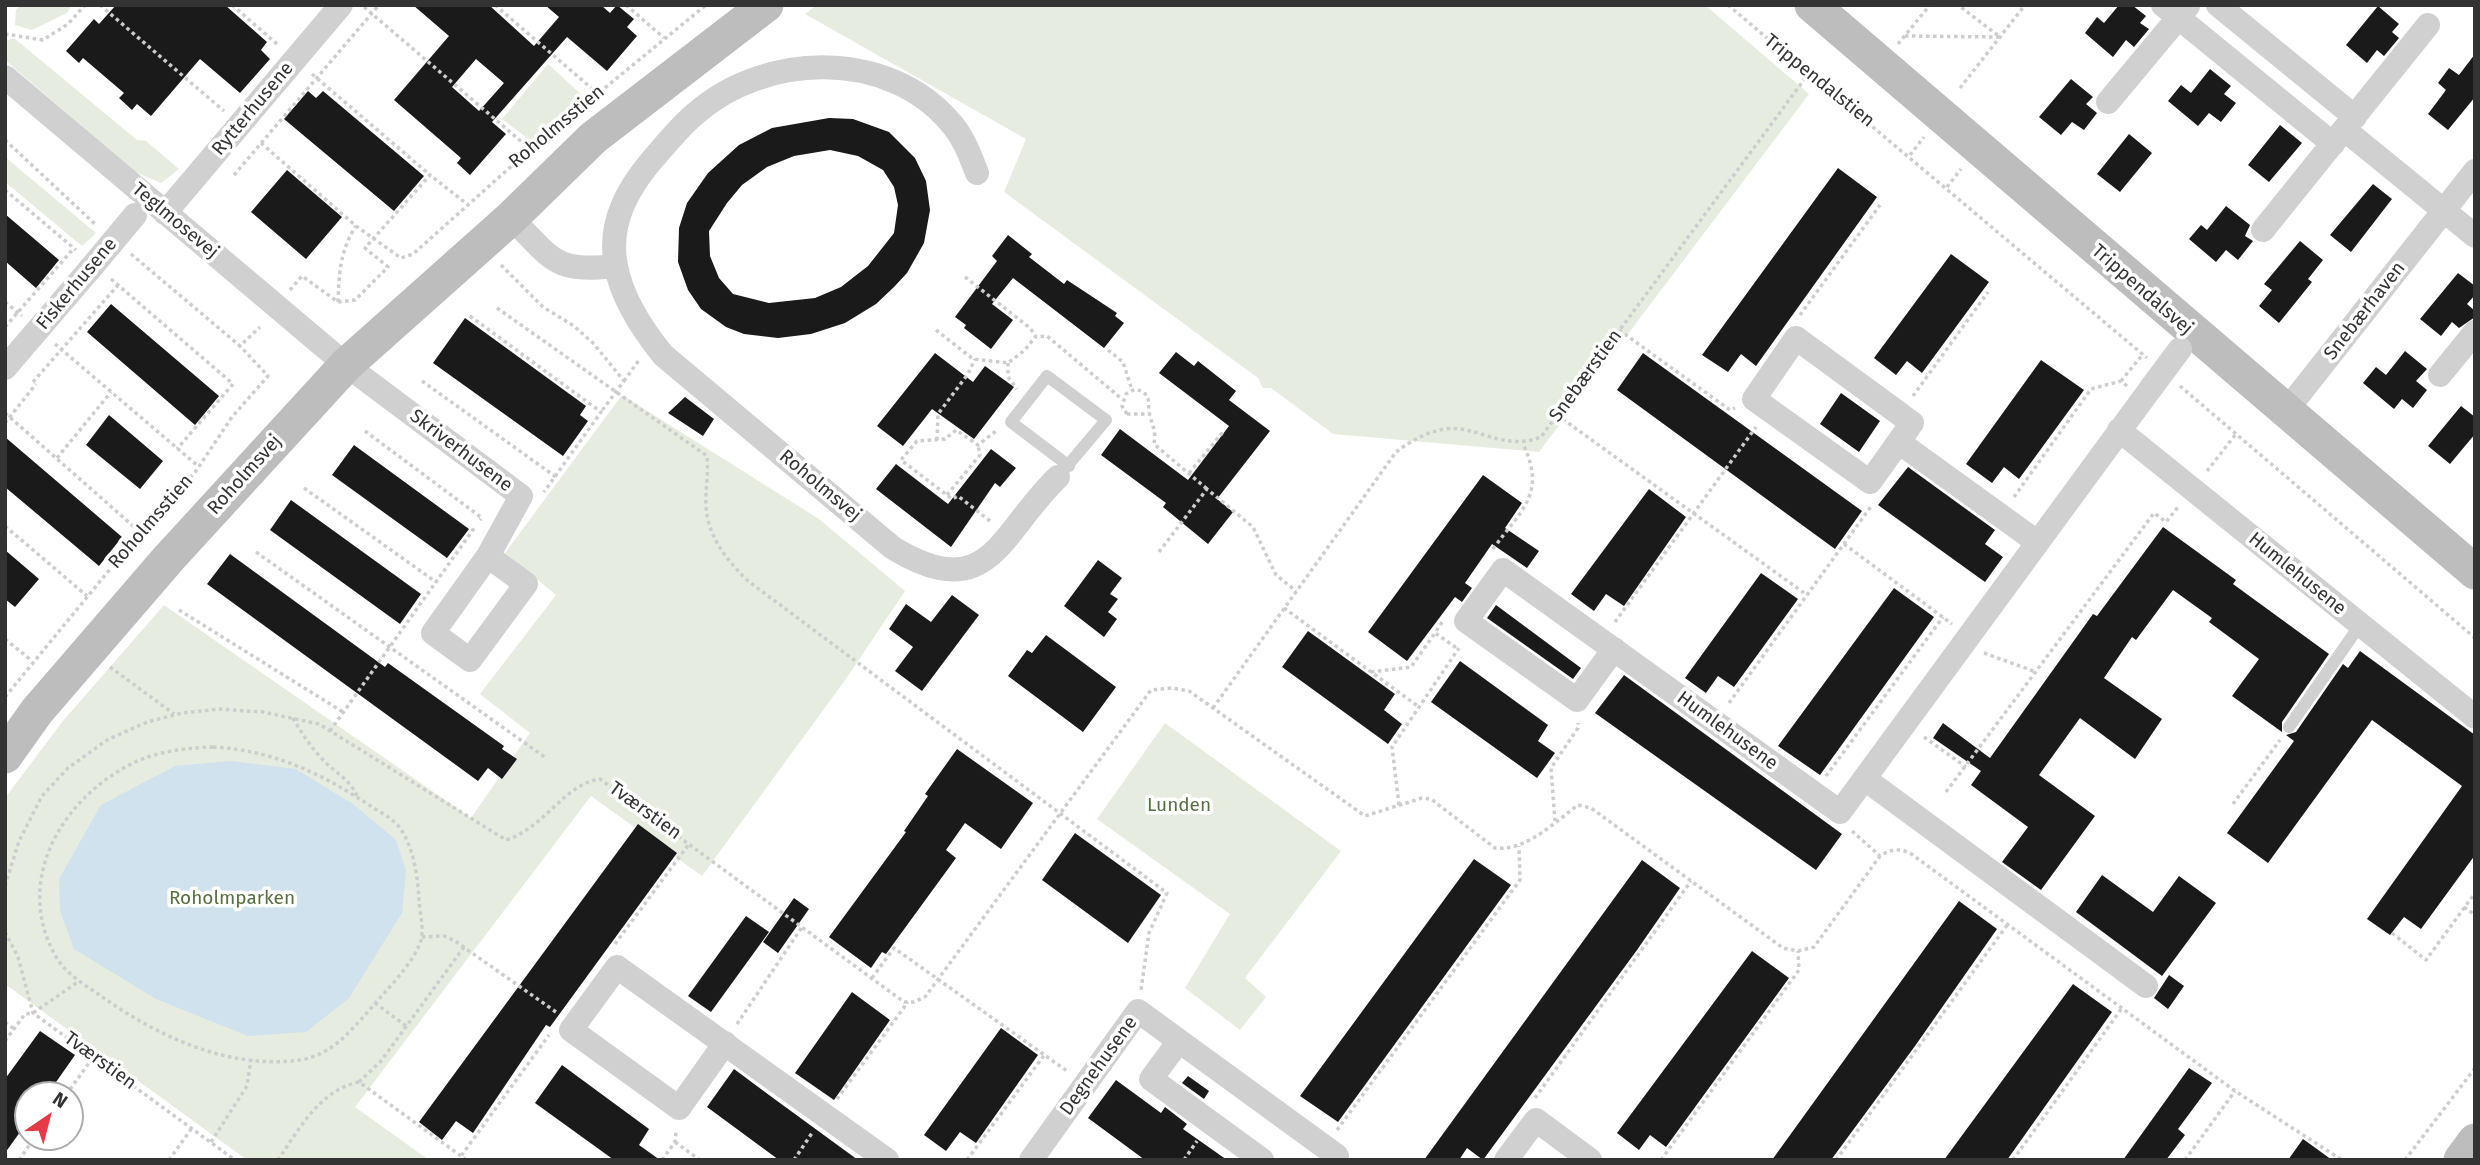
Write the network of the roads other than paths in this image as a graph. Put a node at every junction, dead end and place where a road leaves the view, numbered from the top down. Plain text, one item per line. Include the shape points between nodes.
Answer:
1 (341, 5) edge
2 (766, 5) edge
3 (1812, 5) edge
4 (2218, 5) edge
5 (2176, 9) edge
6 (2428, 25) dead end
7 (5, 77) edge
8 (2108, 102) dead end
9 (2344, 130) junction
10 (2475, 171) edge
11 (977, 173) dead end
12 (150, 209) junction
13 (2444, 211) junction
14 (511, 218) junction
15 (2263, 230) dead end
16 (2475, 236) edge
17 (616, 266) junction
18 (2475, 332) edge
19 (2186, 341) junction
20 (346, 365) junction
21 (5, 368) edge
22 (2440, 375) dead end
23 (2286, 411) junction
24 (2119, 430) junction
25 (1900, 443) junction
26 (1064, 472) junction
27 (2037, 542) junction
28 (488, 556) dead end
29 (2475, 572) edge
30 (2360, 625) junction
31 (1608, 645) junction
32 (2475, 717) edge
33 (2290, 727) road end
34 (5, 755) edge
35 (1865, 779) junction
36 (2146, 986) dead end
37 (1179, 1041) junction
38 (725, 1043) junction
39 (2475, 1141) edge
40 (1329, 1154) edge
41 (887, 1160) edge
42 (1031, 1160) edge
43 (1262, 1160) edge
44 (1506, 1160) edge
45 (1590, 1160) edge
46 (2462, 1160) edge

1 - 12 street, Rytterhusene via 240,124
2 - 14 street, Roholmsvej via 593,138
3 - 19 street, Trippendalsvej
4 - 9 street
5 - 8 street
5 - 9 street
6 - 9 street
7 - 12 street, Teglmosevej
9 - 13 street
9 - 15 street
10 - 13 street, Snebærhaven
11 - 17 street, Roholmsvej via 951,122 907,87 846,68 813,66 778,72 738,86 696,113 633,182 621,206
12 - 20 street, Teglmosevej
12 - 21 street, Fiskerhusene, bridge
13 - 16 street
13 - 23 street, Snebærhaven
14 - 17 street via 562,264 586,269
14 - 20 street, Roholmsvej
17 - 26 street, Roholmsvej via 644,331 663,355 893,548 917,563 941,569 970,567 993,556 1037,497
18 - 22 street
19 - 23 street, Trippendalsvej
19 - 24 street, bridge via 2156,389
20 - 28 street, Skriverhusene via 522,496
20 - 34 street, Roholmsvej via 90,649
23 - 29 street, Trippendalsvej
24 - 27 street
24 - 30 street, Humlehusene
25 - 25 street via 1912,423 1796,338 1762,404 1870,482
25 - 27 street
26 - 26 lane via 1011,422 1047,376 1105,419
27 - 35 street
30 - 32 street, Humlehusene
30 - 33 lane
31 - 31 street, Humlehusene via 1503,570 1466,621 1577,700
31 - 35 street, Humlehusene via 1840,812
35 - 36 street
37 - 40 street, Degnehusene
37 - 42 street, Degnehusene via 1138,1011
37 - 43 street via 1151,1079
38 - 38 street via 617,967 571,1030 679,1108
38 - 41 street
39 - 46 street
44 - 45 street via 1536,1120

